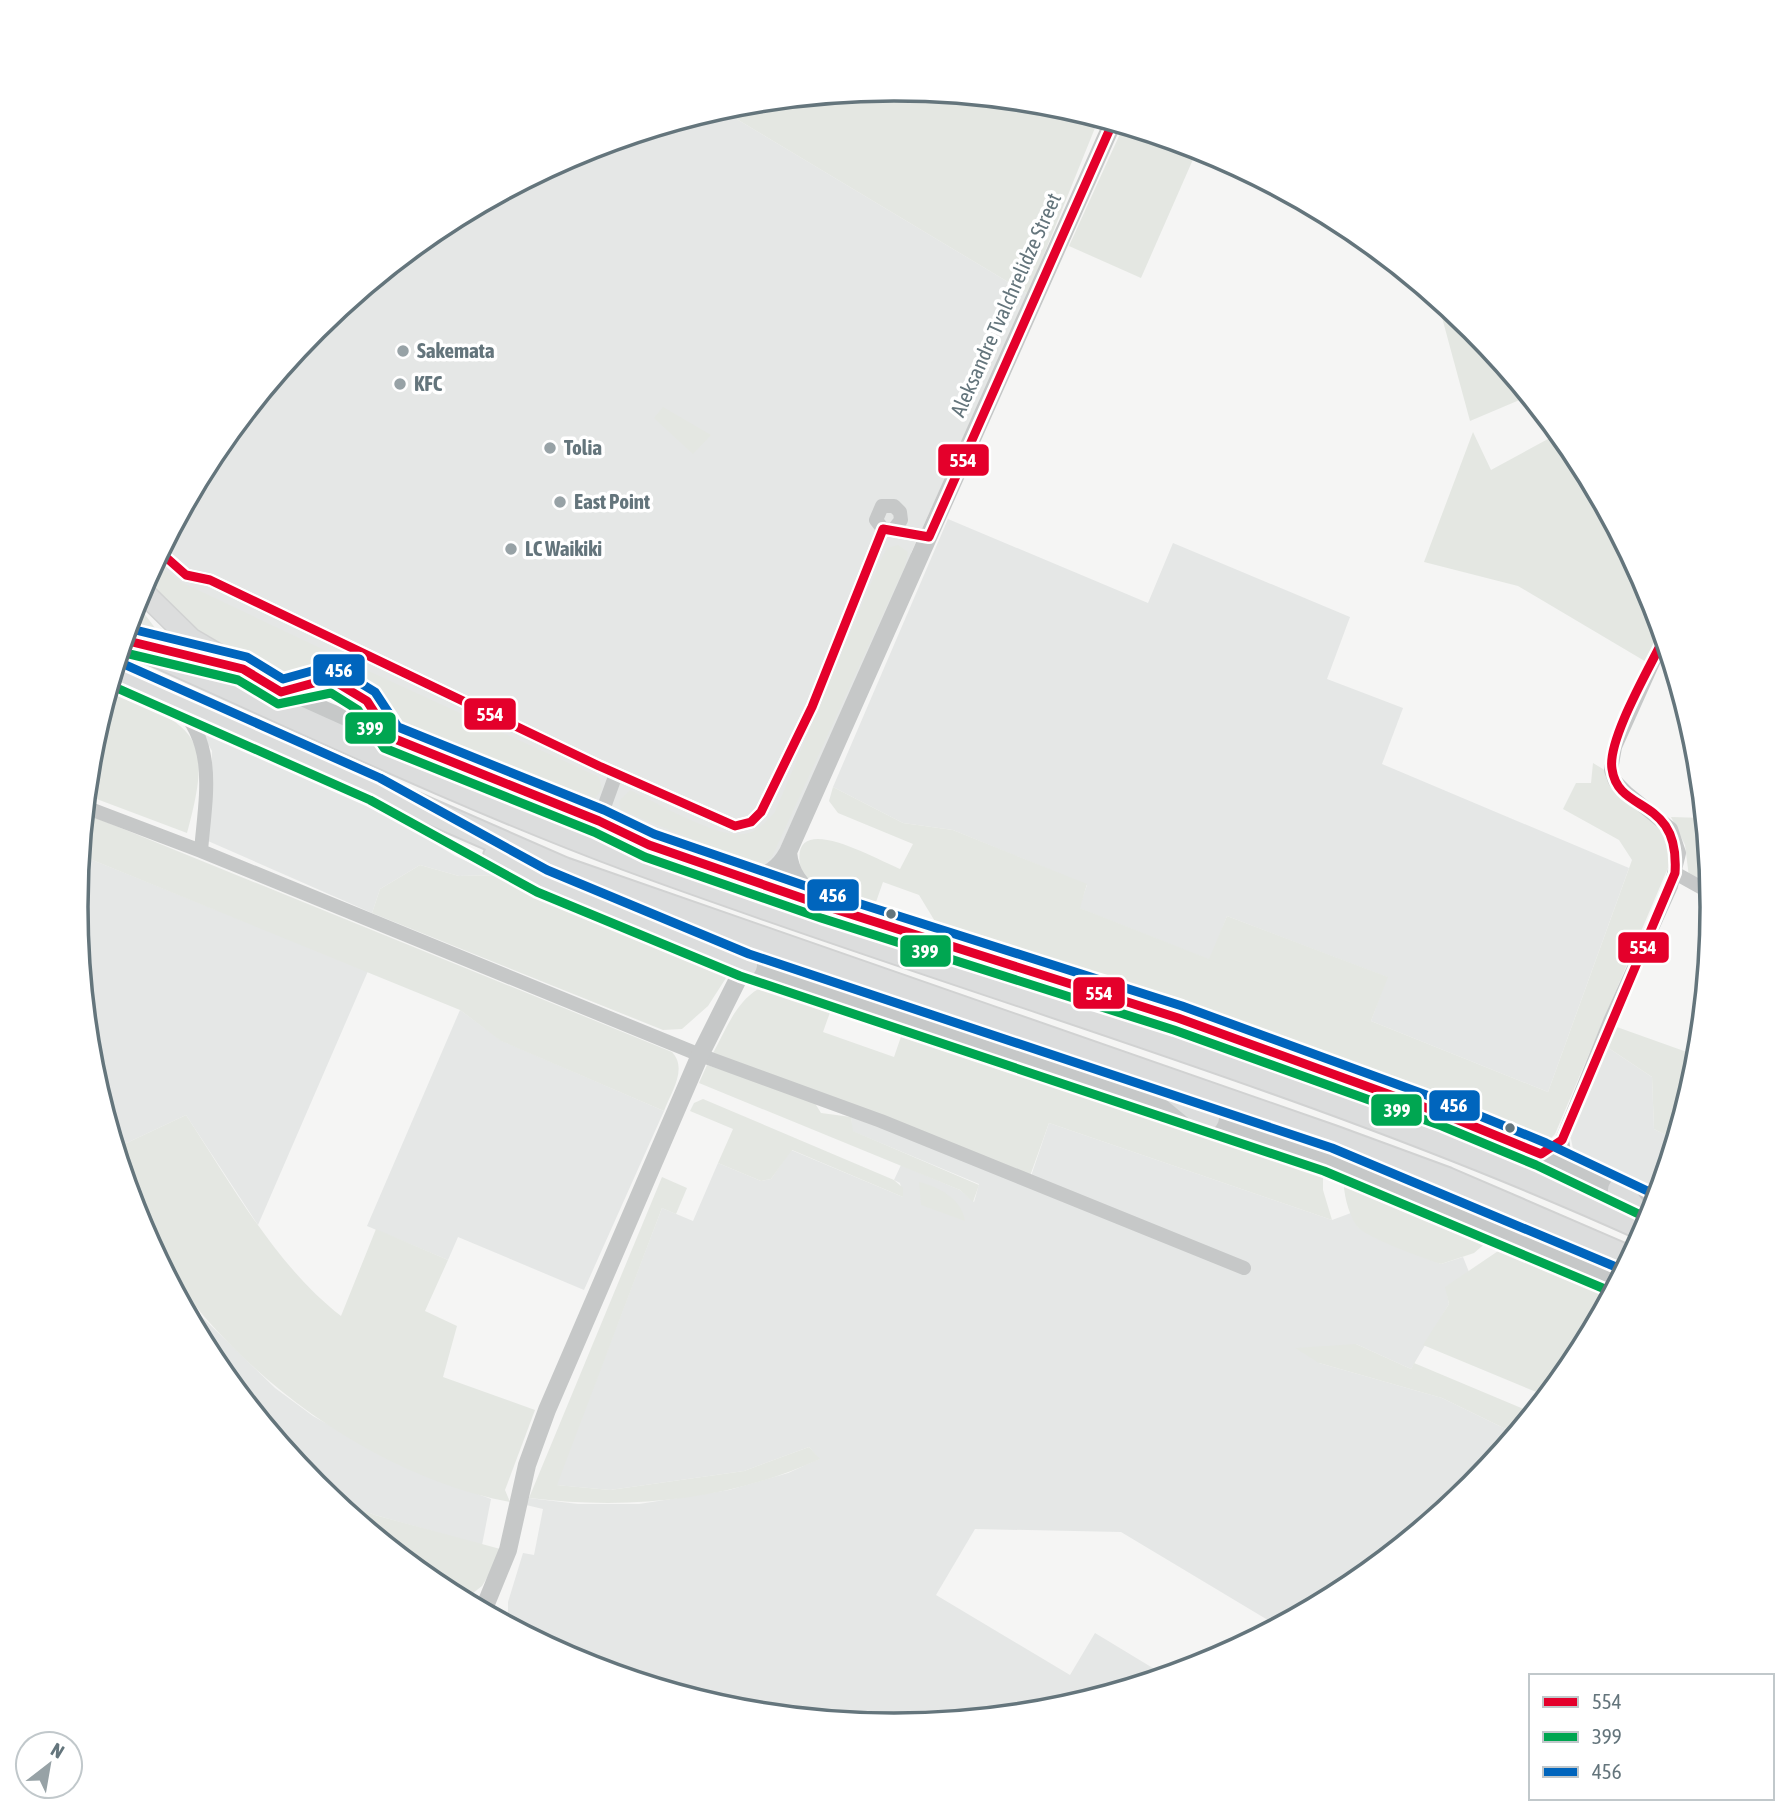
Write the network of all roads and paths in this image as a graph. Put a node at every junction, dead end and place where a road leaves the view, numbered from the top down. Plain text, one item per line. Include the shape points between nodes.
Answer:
1 (1109, 130) edge
2 (901, 515) junction
3 (888, 529) junction
4 (929, 537) junction
5 (167, 558) edge
6 (149, 598) edge
7 (132, 643) edge
8 (132, 643) edge
9 (1659, 650) edge
10 (243, 669) junction
11 (121, 676) edge
12 (170, 698) junction
13 (616, 774) junction
14 (376, 789) junction
15 (93, 810) edge
16 (599, 821) junction
17 (201, 851) junction
18 (788, 852) junction
19 (1675, 873) junction
20 (750, 881) junction
21 (1700, 886) edge
22 (825, 906) junction
23 (745, 965) junction
24 (1178, 1018) junction
25 (700, 1055) junction
26 (1241, 1068) junction
27 (1156, 1076) junction
28 (1207, 1118) junction
29 (1562, 1140) junction
30 (1541, 1154) junction
31 (1566, 1165) junction
32 (1620, 1190) junction
33 (1644, 1203) edge
34 (1639, 1217) edge
35 (1636, 1224) edge
36 (1621, 1255) edge
37 (1244, 1268) dead end
38 (1610, 1278) edge
39 (487, 1602) edge

1 - 4 street, Aleksandre Tvalchrelidze Street
2 - 3 street via 900,524
2 - 3 street via 890,505 879,509 876,520
2 - 4 street
3 - 4 street
3 - 13 street via 812,707 761,812 751,822 735,826
4 - 18 street, Aleksandre Tvalchrelidze Street
5 - 13 street via 186,575 210,580
6 - 10 main road via 191,639
7 - 10 highway
8 - 26 highway via 484,800 630,858
9 - 19 street via 1615,747 1611,770 1627,793 1671,829 1679,853
10 - 16 street via 293,697
11 - 12 highway
12 - 14 highway
12 - 17 street via 190,718 206,751
13 - 16 street
14 - 23 highway via 542,881
14 - 27 highway via 564,870
15 - 17 street
16 - 20 street via 649,845
17 - 25 street
18 - 20 street via 775,870
18 - 22 street via 798,882
19 - 21 street
19 - 29 street
20 - 22 street
22 - 24 street
23 - 25 street
23 - 28 street
24 - 26 highway
24 - 30 street
25 - 37 street via 881,1121
25 - 39 street via 547,1410 527,1465 508,1550
26 - 35 highway via 1444,1143
27 - 28 highway
27 - 36 highway via 1447,1180
28 - 38 street via 1328,1160
29 - 30 street
29 - 31 street
30 - 31 street
31 - 32 street
32 - 33 street
32 - 34 highway

